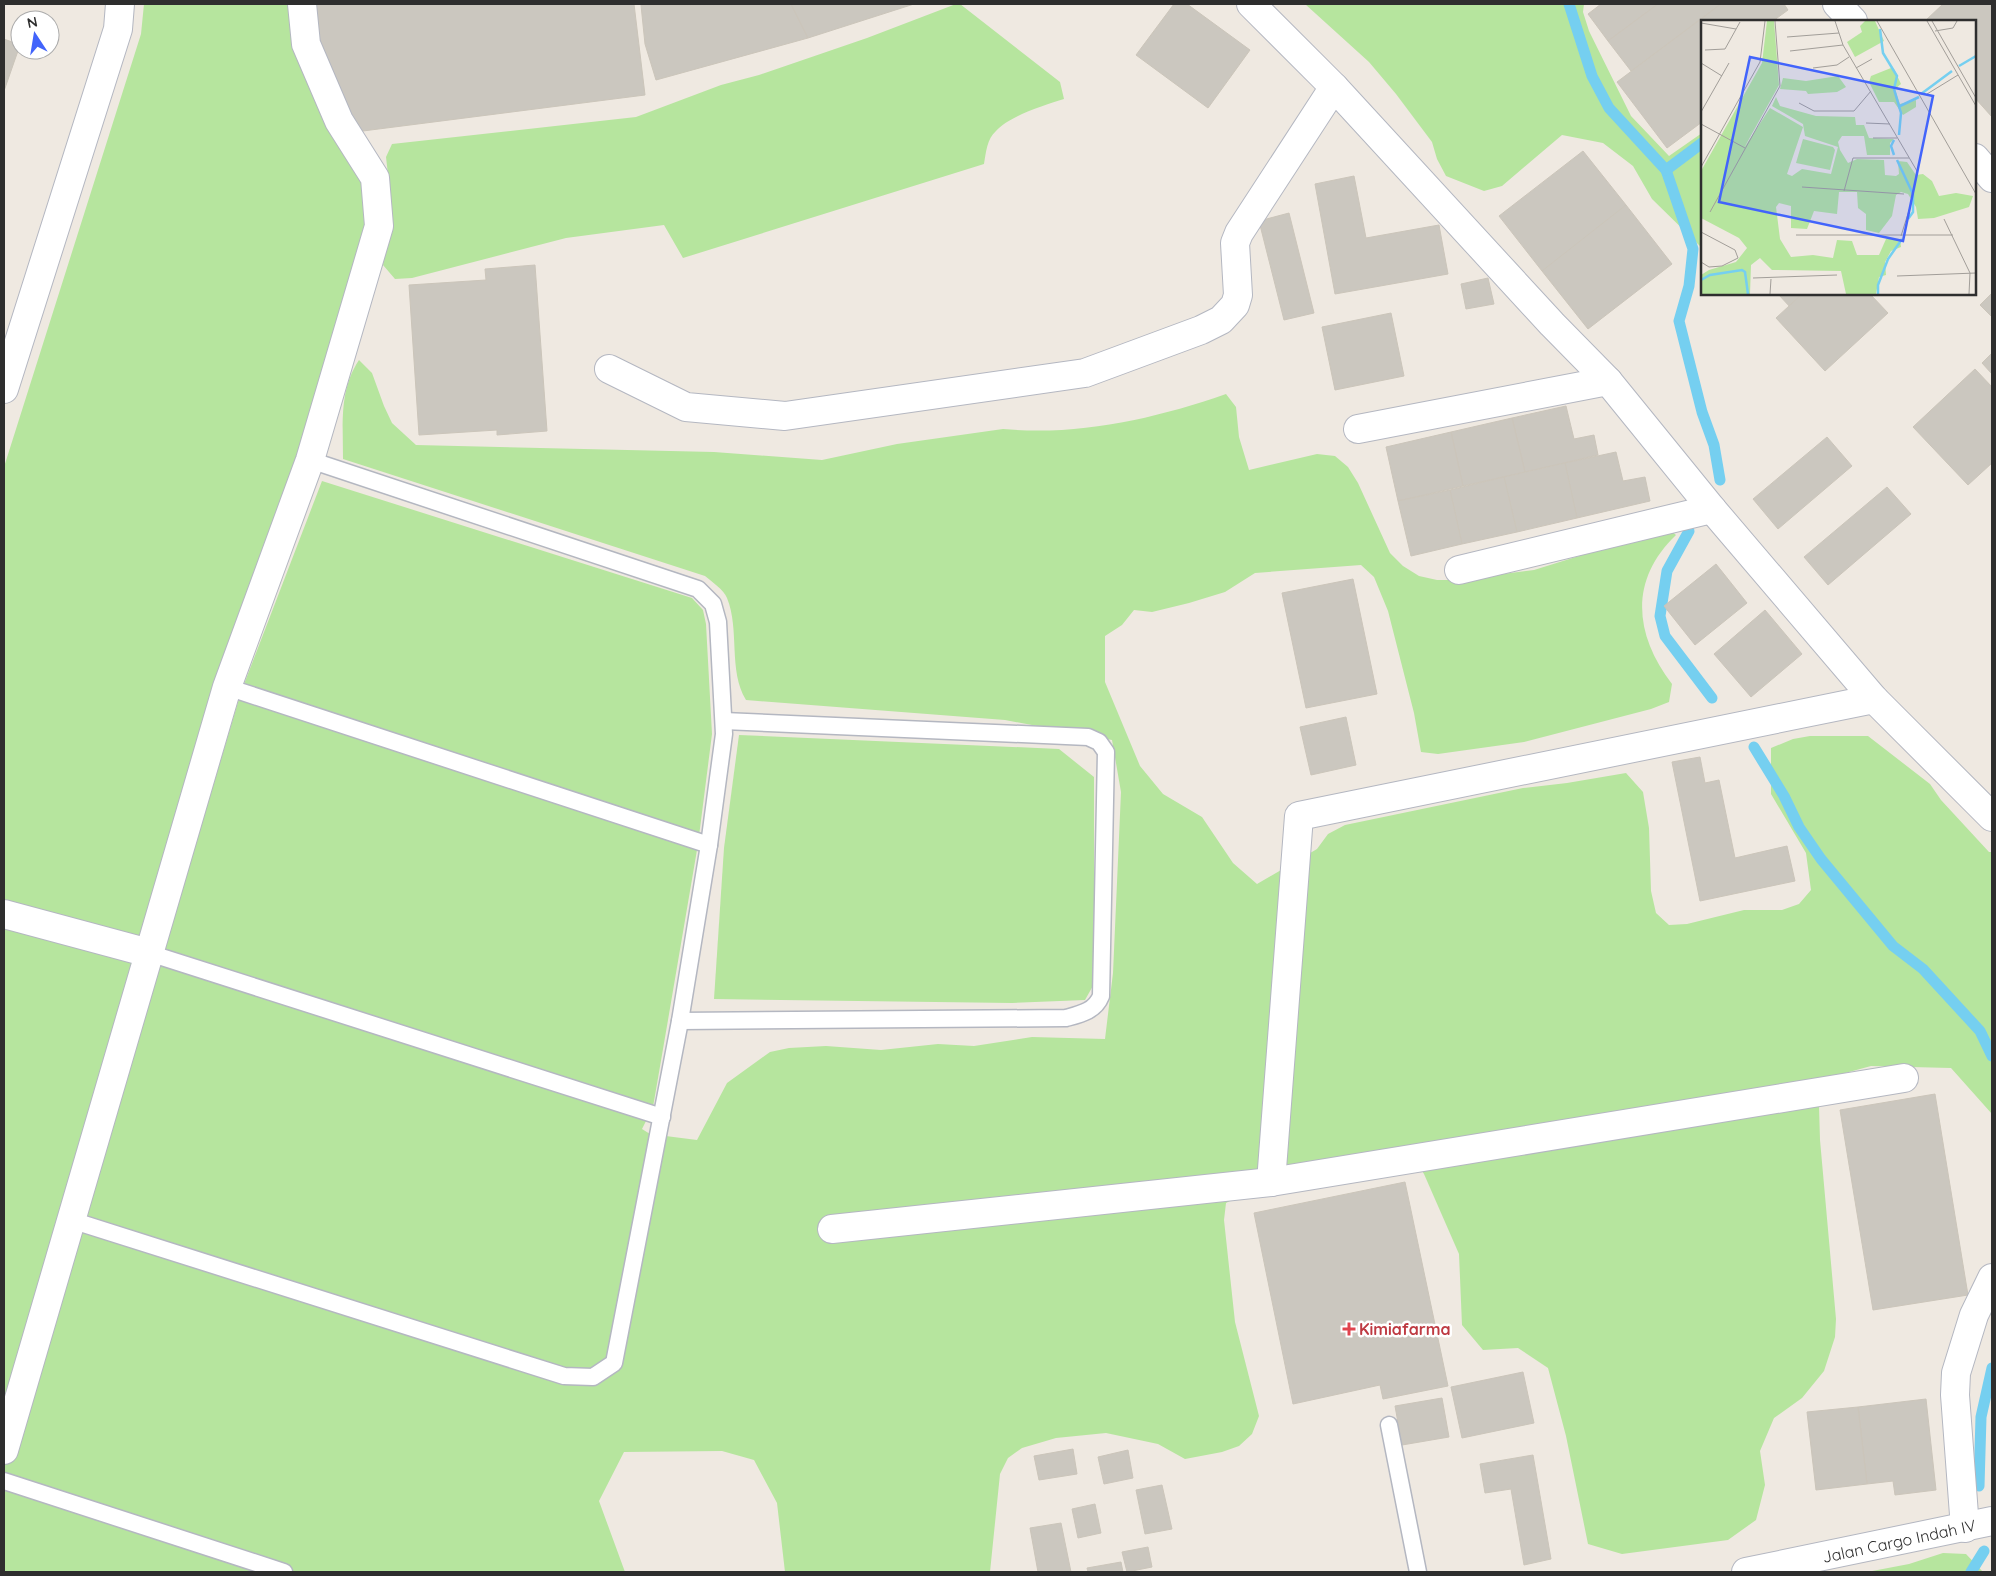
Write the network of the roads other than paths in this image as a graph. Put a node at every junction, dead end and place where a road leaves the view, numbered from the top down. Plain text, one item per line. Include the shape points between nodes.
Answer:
1 (120, 4) edge
2 (302, 4) edge
3 (1251, 4) edge
4 (1837, 4) edge
5 (1852, 20) edge
6 (1334, 87) junction
7 (1976, 159) edge
8 (1992, 178) edge
9 (609, 369) dead end
10 (1608, 381) junction
11 (4, 389) edge
12 (1358, 429) dead end
13 (310, 460) junction
14 (1712, 509) junction
15 (1459, 570) dead end
16 (228, 687) junction
17 (1874, 699) junction
18 (724, 720) junction
19 (1992, 817) edge
20 (709, 845) junction
21 (4, 914) edge
22 (149, 953) junction
23 (680, 1021) junction
24 (1904, 1078) dead end
25 (662, 1117) junction
26 (1271, 1182) junction
27 (71, 1220) junction
28 (832, 1229) dead end
29 (1992, 1278) edge
30 (1389, 1425) dead end
31 (4, 1450) edge
32 (4, 1481) edge
33 (1992, 1521) edge
34 (1965, 1528) junction
35 (284, 1572) edge
36 (1418, 1572) edge
37 (1746, 1572) edge

1 - 11 street via 118,29
2 - 13 street via 306,44 340,121 375,178 379,226
3 - 6 street
4 - 5 street
6 - 9 street via 1239,233 1235,243 1238,295 1235,305 1221,320 1202,330 1085,372 785,416 686,406
6 - 10 street
7 - 8 street
10 - 12 street
10 - 14 street
13 - 16 street
13 - 18 lane via 698,589 713,604 718,622
14 - 15 street
14 - 17 street
16 - 20 lane
16 - 22 street
17 - 19 street
17 - 26 street via 1300,816
18 - 20 lane
18 - 23 lane via 1088,736 1100,742 1106,752 1102,996 1091,1010 1066,1018
20 - 23 lane
21 - 22 street
22 - 25 lane
22 - 27 street
23 - 25 lane
24 - 26 street
25 - 27 lane via 614,1363 593,1377 564,1376
26 - 28 street
27 - 31 street
29 - 34 street via 1974,1315 1956,1373
30 - 36 lane
32 - 35 lane
33 - 34 street, Jalan Cargo Indah IV
34 - 37 street, Jalan Cargo Indah IV

